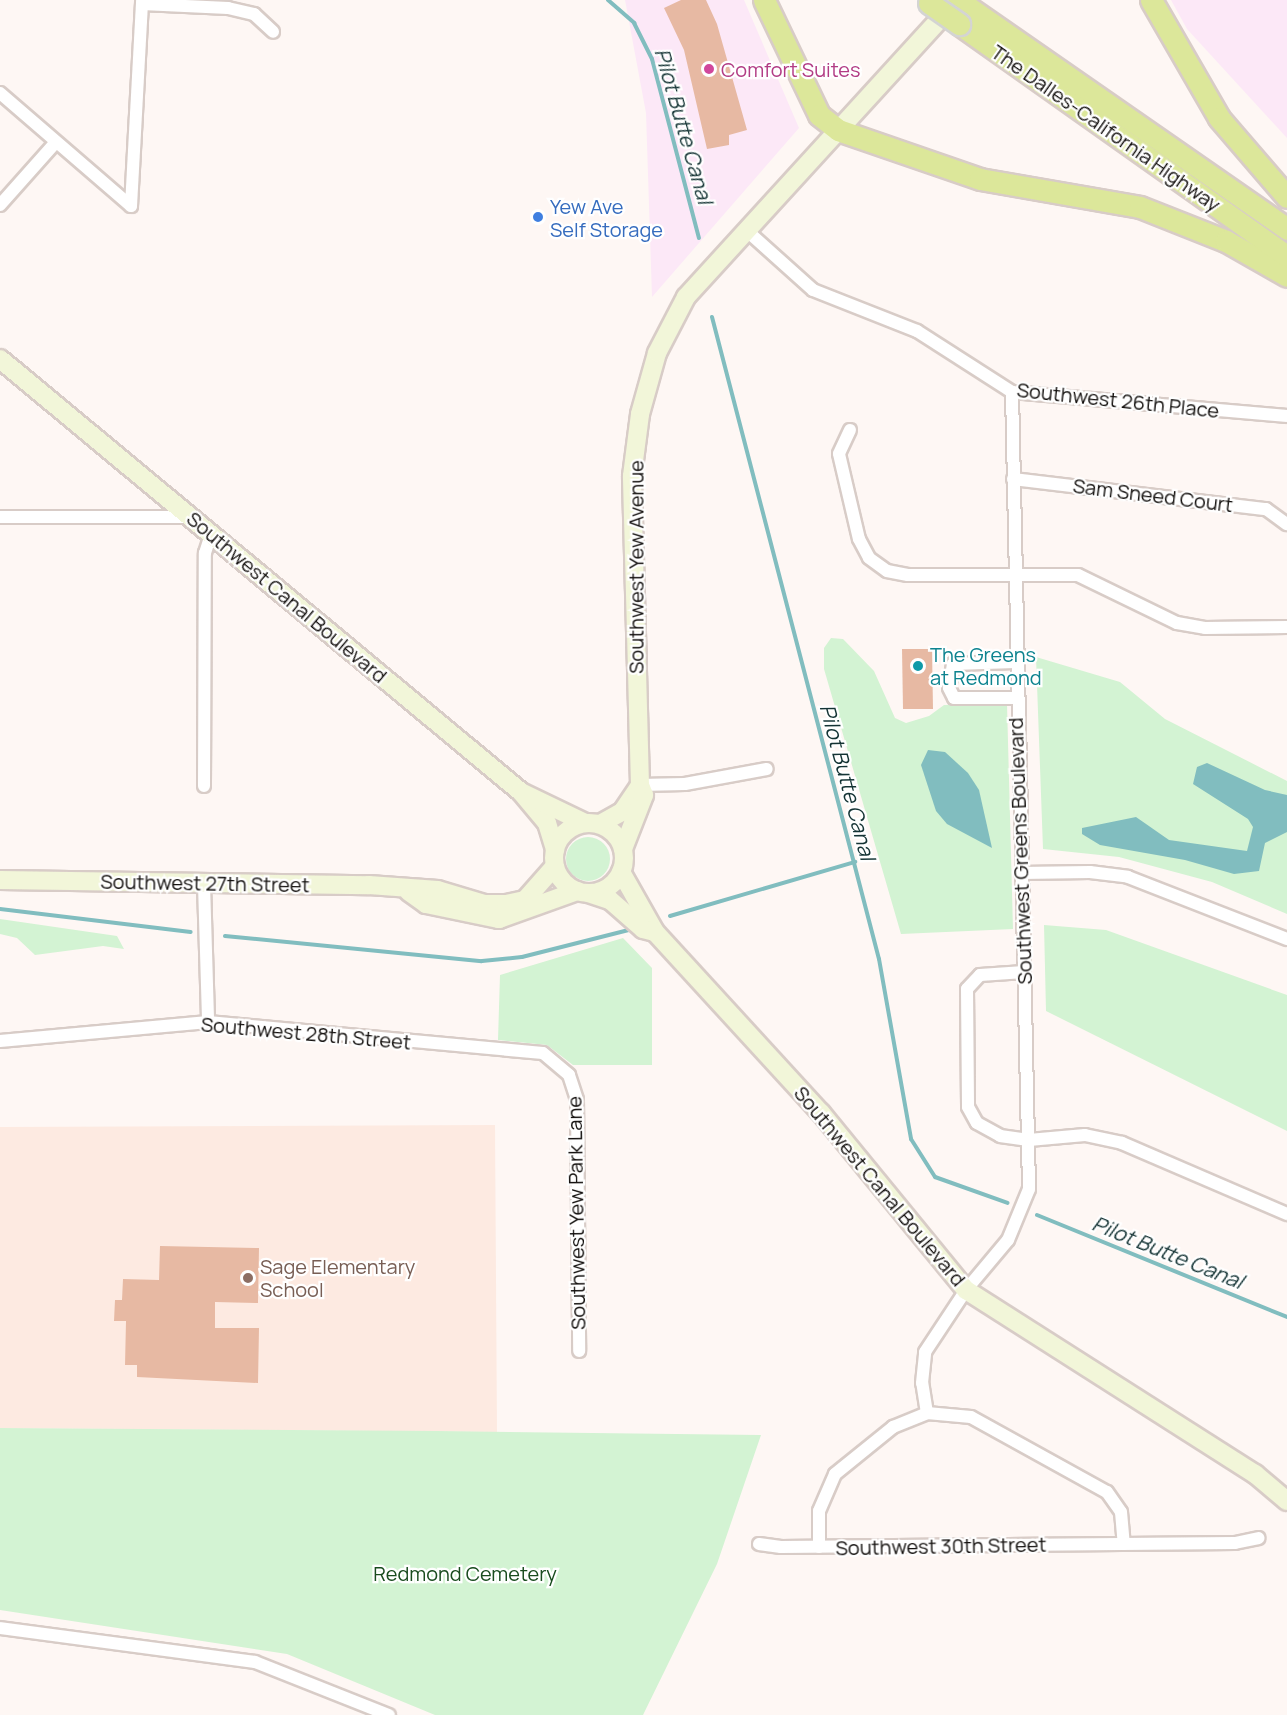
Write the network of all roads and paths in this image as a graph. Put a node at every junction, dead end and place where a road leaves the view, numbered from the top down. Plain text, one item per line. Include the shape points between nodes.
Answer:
1 (764, 0) edge
2 (1151, 0) edge
3 (142, 2) edge
4 (927, 2) edge
5 (962, 8) edge
6 (273, 32) dead end
7 (0, 93) edge
8 (838, 130) junction
9 (55, 143) junction
10 (1287, 196) edge
11 (0, 205) edge
12 (745, 229) junction
13 (1287, 229) edge
14 (1287, 256) edge
15 (1287, 276) edge
16 (0, 359) edge
17 (1012, 392) junction
18 (1287, 416) edge
19 (850, 430) dead end
20 (1013, 478) junction
21 (0, 517) edge
22 (191, 517) junction
23 (1287, 524) edge
24 (211, 535) junction
25 (1013, 574) junction
26 (1287, 627) edge
27 (1016, 662) junction
28 (1016, 698) junction
29 (767, 769) dead end
30 (640, 785) junction
31 (204, 786) dead end
32 (521, 792) junction
33 (592, 824) junction
34 (623, 849) junction
35 (555, 858) junction
36 (621, 872) junction
37 (1020, 873) junction
38 (0, 880) edge
39 (204, 884) junction
40 (409, 892) junction
41 (583, 892) junction
42 (655, 932) junction
43 (1287, 939) edge
44 (1024, 972) junction
45 (208, 1022) junction
46 (0, 1041) edge
47 (569, 1075) joint
48 (1029, 1140) junction
49 (1287, 1214) edge
50 (966, 1290) junction
51 (579, 1351) dead end
52 (927, 1413) junction
53 (1287, 1501) edge
54 (1258, 1538) dead end
55 (759, 1544) dead end
56 (1124, 1544) junction
57 (819, 1547) junction
58 (0, 1628) edge
59 (389, 1715) edge

1 - 8 highway via 819,115
2 - 10 highway via 1219,118 1261,172
3 - 6 street via 237,10 254,14
3 - 9 street via 131,206
4 - 5 highway, The Dalles-California Highway, bridge
5 - 8 main road, Southwest Yew Avenue
5 - 13 highway, The Dalles-California Highway
5 - 14 highway, The Dalles-California Highway
7 - 9 street
8 - 12 main road, Southwest Yew Avenue
8 - 15 highway via 980,179 1140,207 1226,241
9 - 11 street
12 - 17 street, Southwest 26th Place via 813,290 917,331
12 - 30 main road, Southwest Yew Avenue via 686,297 657,353 640,414 632,476
16 - 22 main road, Southwest Canal Boulevard
17 - 18 street, Southwest 26th Place
17 - 20 street, Southwest Greens Boulevard
19 - 25 street via 839,454 859,539 875,565 908,575
20 - 23 street, Sam Sneed Court via 1266,509
20 - 25 street, Southwest Greens Boulevard
21 - 22 street
22 - 24 main road, Southwest Canal Boulevard
24 - 31 street via 204,553
24 - 32 main road, Southwest Canal Boulevard
25 - 26 street via 1078,575 1158,615 1205,628
25 - 27 street, Southwest Greens Boulevard
27 - 28 street, Southwest Greens Boulevard
27 - 28 street via 953,664 948,688 954,698
28 - 37 street, Southwest Greens Boulevard
29 - 30 street via 685,784
30 - 33 main road via 622,812
30 - 34 main road, Southwest Yew Avenue via 644,795
32 - 33 main road
32 - 35 main road, Southwest Canal Boulevard via 547,824
33 - 34 main road via 617,836
33 - 35 main road via 566,832
34 - 36 main road
35 - 40 main road, Southwest 27th Street via 533,894 506,904 484,904 438,890
35 - 41 main road via 563,881
36 - 41 main road via 604,890
36 - 42 main road, Southwest Canal Boulevard
37 - 43 street via 1090,872 1128,877
37 - 44 street, Southwest Greens Boulevard
38 - 39 main road, Southwest 27th Street
39 - 40 main road, Southwest 27th Street via 369,885
39 - 45 street
40 - 41 main road, Southwest 27th Street via 426,904 499,919
41 - 42 main road, Southwest Canal Boulevard via 610,900 643,929
42 - 50 main road, Southwest Canal Boulevard via 821,1113
44 - 48 street, Southwest Greens Boulevard
44 - 48 street via 980,975 967,989 968,1107 977,1123 992,1133
45 - 46 street, Southwest 28th Street
45 - 47 street, Southwest 28th Street via 543,1053
47 - 51 street, Southwest Yew Park Lane via 577,1100
48 - 49 street via 1085,1135 1122,1143
48 - 50 street, Southwest Greens Boulevard via 1029,1189 1008,1240
50 - 52 street, Southwest Greens Boulevard via 925,1352 922,1383
50 - 53 main road, Southwest Canal Boulevard via 1255,1474
52 - 56 street via 971,1417 1107,1492 1121,1512
52 - 57 street via 893,1427 835,1474 819,1511
54 - 56 street, Southwest 30th Street via 1235,1543
55 - 57 street, Southwest 30th Street
56 - 57 street, Southwest 30th Street
58 - 59 street via 255,1662

